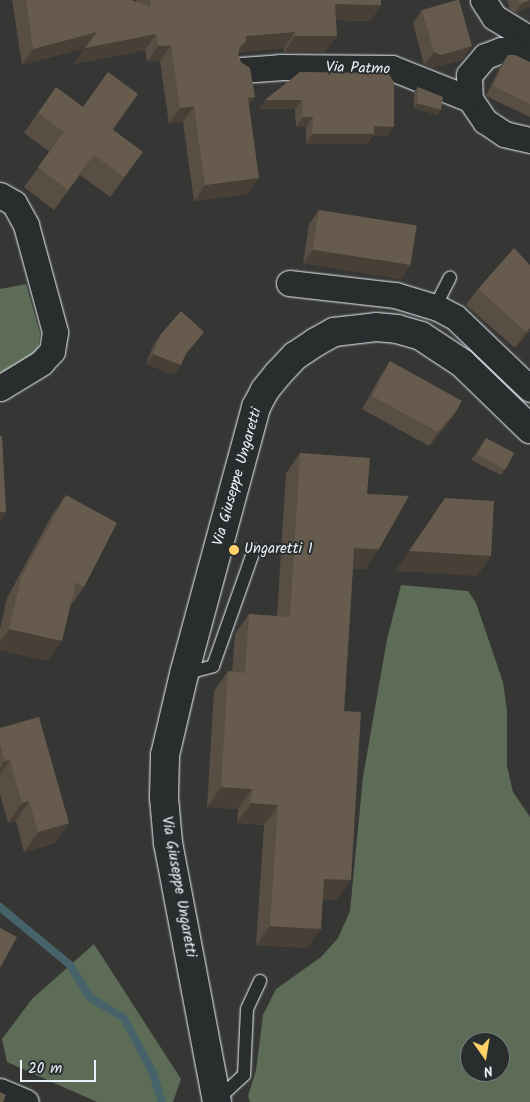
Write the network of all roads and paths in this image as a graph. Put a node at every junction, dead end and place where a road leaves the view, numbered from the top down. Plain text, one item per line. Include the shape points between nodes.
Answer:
1 (483, 0) edge
2 (530, 39) edge
3 (530, 58) edge
4 (241, 70) edge
5 (470, 99) junction
6 (530, 140) edge
7 (0, 195) edge
8 (450, 278) dead end
9 (289, 283) dead end
10 (435, 307) junction
11 (0, 388) edge
12 (530, 389) edge
13 (530, 429) edge
14 (254, 550) dead end
15 (184, 674) junction
16 (260, 981) dead end
17 (0, 1091) edge
18 (217, 1101) edge
19 (26, 1102) edge

1 - 2 street via 494,17
3 - 5 street via 515,51 501,50 485,56 470,75
4 - 5 street, Via Patmo via 392,68
5 - 6 street via 485,121 504,134
7 - 11 street via 14,203 26,225 55,332 52,351 41,363
8 - 10 lane
9 - 10 street via 395,295
10 - 12 street via 455,317
13 - 15 street, Via Giuseppe Ungaretti via 462,363 421,336 397,329 354,328 334,332 295,356 265,390 256,407
14 - 15 lane via 213,666
15 - 18 street, Via Giuseppe Ungaretti via 165,755 164,797 168,843
16 - 18 lane, Via Giuseppe Ungaretti via 247,1009 244,1075
17 - 19 street

